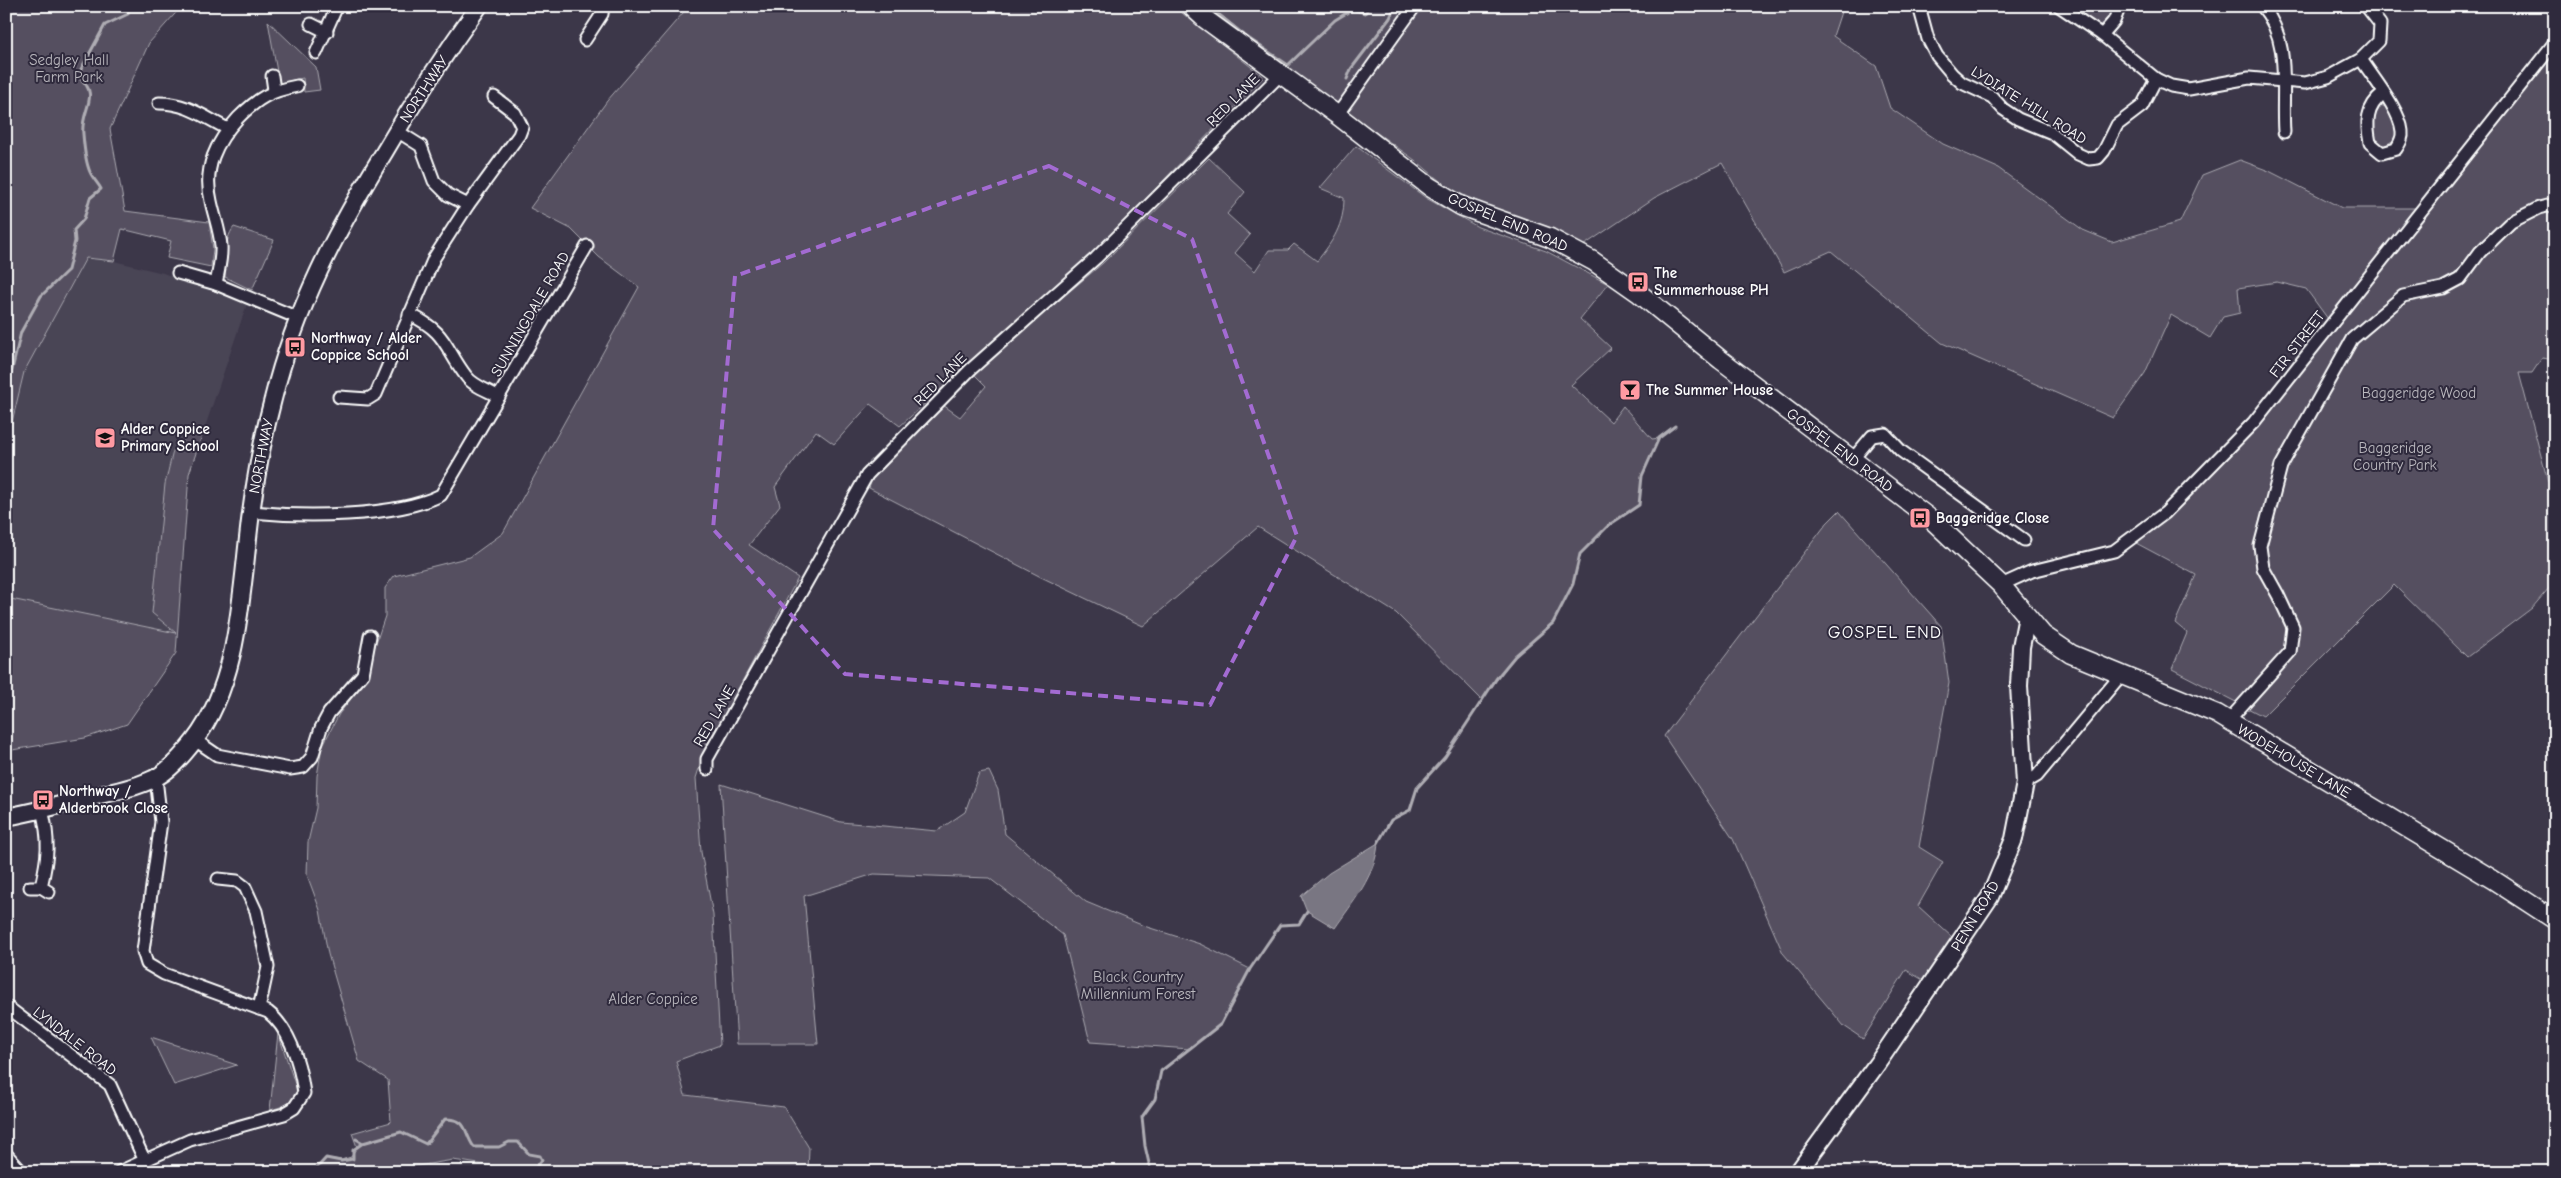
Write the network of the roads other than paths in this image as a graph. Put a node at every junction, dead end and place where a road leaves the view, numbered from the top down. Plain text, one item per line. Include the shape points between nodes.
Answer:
1 (338, 6) edge
2 (478, 6) edge
3 (603, 6) edge
4 (1192, 6) edge
5 (1415, 6) edge
6 (1919, 6) edge
7 (2059, 6) edge
8 (2120, 6) edge
9 (2262, 6) edge
10 (2366, 6) edge
11 (311, 24) dead end
12 (327, 32) junction
13 (2102, 35) junction
14 (585, 40) dead end
15 (2555, 42) edge
16 (316, 53) dead end
17 (2361, 59) junction
18 (1280, 75) junction
19 (272, 76) dead end
20 (2156, 79) junction
21 (2284, 83) junction
22 (297, 86) dead end
23 (274, 90) junction
24 (2383, 94) junction
25 (494, 97) dead end
26 (159, 103) dead end
27 (1337, 115) junction
28 (228, 129) junction
29 (397, 131) junction
30 (2284, 132) dead end
31 (2555, 204) edge
32 (468, 205) junction
33 (587, 246) dead end
34 (178, 273) dead end
35 (216, 284) junction
36 (409, 314) junction
37 (298, 318) junction
38 (339, 397) dead end
39 (499, 397) junction
40 (1852, 460) junction
41 (251, 512) junction
42 (2024, 540) dead end
43 (2001, 585) junction
44 (2027, 616) junction
45 (370, 636) dead end
46 (2122, 675) junction
47 (2228, 721) junction
48 (195, 740) junction
49 (707, 769) dead end
50 (156, 778) junction
51 (2025, 783) junction
52 (42, 810) junction
53 (6, 817) edge
54 (218, 879) dead end
55 (40, 889) dead end
56 (2555, 920) edge
57 (6, 1006) edge
58 (259, 1009) junction
59 (6, 1154) edge
60 (144, 1160) junction
61 (22, 1172) edge
62 (119, 1172) edge
63 (1798, 1172) edge

1 - 12 street
2 - 29 street, NORTHWAY
3 - 14 street via 602,14
4 - 18 main road, GOSPEL END ROAD
5 - 27 street
6 - 20 street, LYDIATE HILL ROAD via 1928,39 1952,74 1962,83 1992,97 2018,119 2052,134 2089,159 2098,158 2117,125 2142,106
7 - 13 street
8 - 13 street via 2114,21
9 - 21 street via 2279,35
10 - 17 street via 2380,24 2379,41
11 - 12 street
12 - 16 street
13 - 20 street
15 - 43 street, FIR STREET via 2254,422 2164,512 2114,551 2032,571
17 - 21 street via 2328,77 2305,83
17 - 24 street
18 - 27 main road, GOSPEL END ROAD
18 - 49 street, RED LANE via 1096,258 970,370 867,475 707,760
19 - 23 street
20 - 21 street via 2189,89 2249,78
21 - 30 street
22 - 23 street
23 - 28 street via 253,103
24 - 24 street via 2400,121 2402,132 2396,149 2382,153 2370,143 2368,132 2369,111
25 - 32 street via 516,113 522,127
26 - 28 street via 191,108
27 - 40 main road, GOSPEL END ROAD via 1430,187 1461,206 1550,238 1593,261
28 - 35 street via 214,150 208,175 221,247
29 - 32 street via 421,146 434,181 448,195
29 - 37 street, NORTHWAY via 332,242
31 - 47 street via 2512,222 2480,252 2460,279 2443,288 2403,296 2352,339 2280,466 2260,546 2263,568 2293,627 2290,652
32 - 36 street via 434,258
33 - 39 street, SUNNINGDALE ROAD
34 - 35 street
35 - 37 street
36 - 38 street via 376,394 368,399
36 - 39 street, SUNNINGDALE ROAD via 433,328 444,339 471,382
37 - 41 street, NORTHWAY via 272,399
39 - 41 street, SUNNINGDALE ROAD via 451,482 434,499 386,510 308,516
40 - 42 street via 1872,436 1885,434 1901,452
40 - 43 main road, GOSPEL END ROAD via 1932,520
41 - 48 street, NORTHWAY via 244,580 228,668 221,691
43 - 44 main road, GOSPEL END ROAD
44 - 46 main road, WODEHOUSE LANE via 2043,635 2071,654
44 - 51 street, PENN ROAD via 2021,647 2020,686
45 - 48 street via 363,674 329,713 312,757 303,767 290,769 218,755
46 - 47 main road, WODEHOUSE LANE
46 - 51 street via 2037,776
47 - 56 main road, WODEHOUSE LANE
48 - 50 street, NORTHWAY
50 - 52 street, NORTHWAY
50 - 58 street via 161,822 143,951 147,964 164,974
51 - 63 street, PENN ROAD via 2014,839 1990,897 1888,1049
52 - 53 street, NORTHWAY
52 - 55 street via 48,829 49,854
54 - 58 street via 237,881 245,887 256,912 268,967
57 - 60 street, LYNDALE ROAD via 110,1085
58 - 60 street via 276,1019 285,1030 303,1083 301,1101 284,1114 190,1140
59 - 61 street
60 - 62 street

